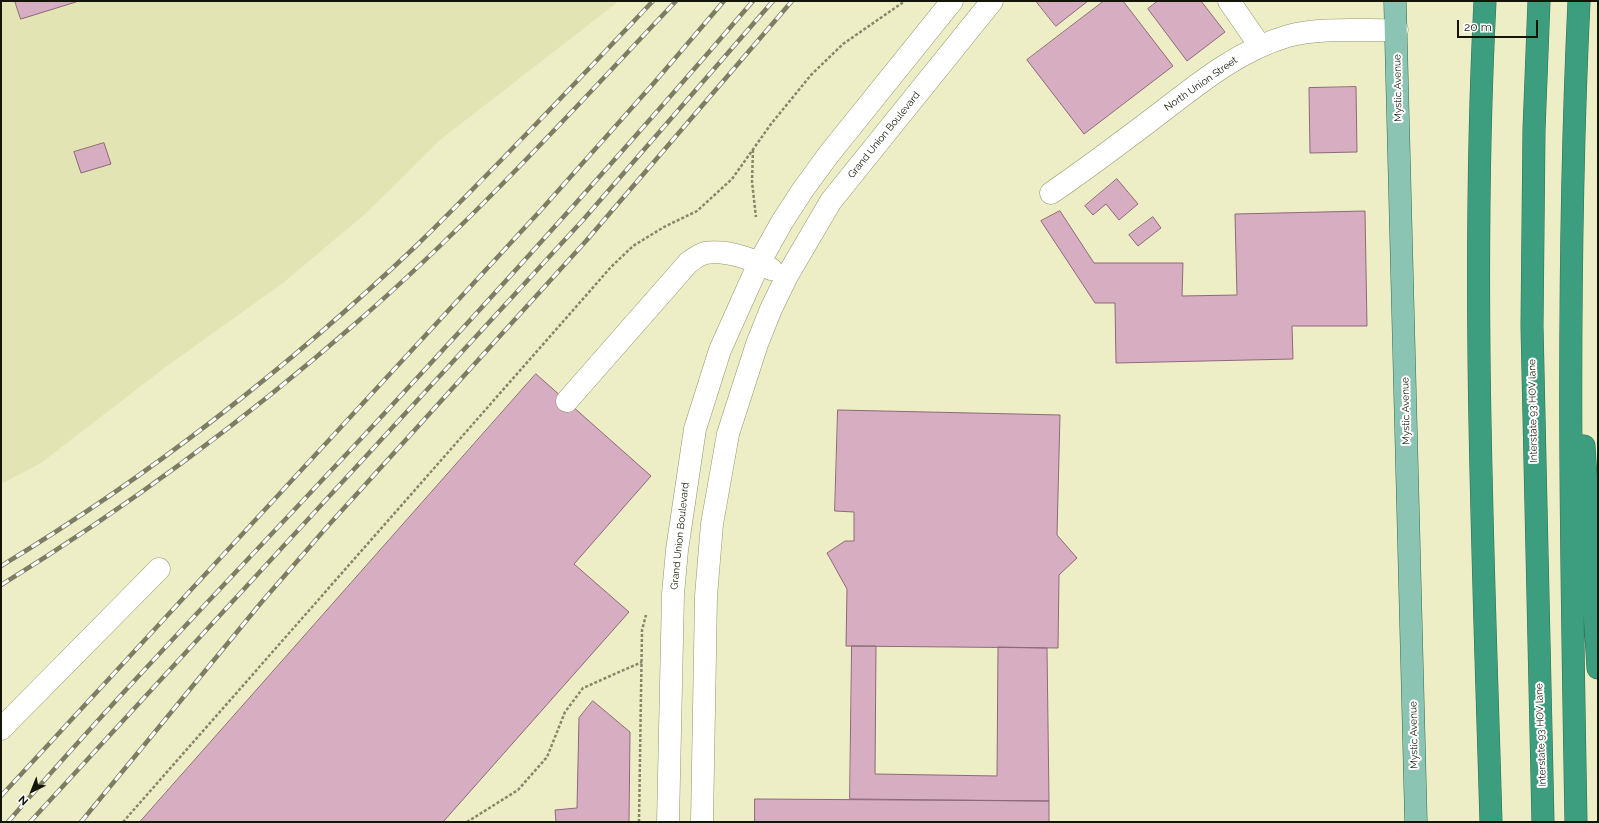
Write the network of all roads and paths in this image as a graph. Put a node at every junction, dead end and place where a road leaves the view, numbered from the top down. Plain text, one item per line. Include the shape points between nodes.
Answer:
1 (905, 1) edge
2 (952, 1) edge
3 (992, 1) edge
4 (1229, 1) edge
5 (1395, 1) edge
6 (1485, 1) edge
7 (1539, 1) edge
8 (1579, 1) edge
9 (1397, 30) junction
10 (1260, 46) junction
11 (753, 150) junction
12 (1051, 193) dead end
13 (756, 220) dead end
14 (1571, 246) junction
15 (759, 263) junction
16 (786, 276) junction
17 (720, 350) junction
18 (752, 361) junction
19 (567, 401) dead end
20 (160, 569) dead end
21 (672, 649) junction
22 (1598, 668) edge
23 (1, 729) edge
24 (123, 822) edge
25 (467, 822) edge
26 (668, 822) edge
27 (702, 822) edge
28 (1416, 822) edge
29 (1491, 822) edge
30 (1544, 822) edge
31 (1576, 822) edge

1 - 11 path via 843,44 811,75
2 - 15 street, Grand Union Boulevard via 829,154 782,222
3 - 16 street, Grand Union Boulevard via 831,201
4 - 10 street
5 - 9 main road, Mystic Avenue
6 - 29 highway via 1478,280
7 - 30 highway, Interstate 93 HOV lane via 1533,138 1532,326
8 - 14 highway
9 - 10 street, North Union Street via 1318,32 1289,36
9 - 28 main road, Mystic Avenue
10 - 12 street, North Union Street via 1201,82
11 - 13 path via 752,182
11 - 24 path via 732,179 696,211 634,246 611,267
14 - 22 highway
14 - 31 highway via 1570,541
15 - 16 street
15 - 17 street, Grand Union Boulevard
15 - 19 street via 723,253 704,253 689,262
16 - 18 street, Grand Union Boulevard via 771,308
17 - 18 street
17 - 21 street, Grand Union Boulevard via 695,429 687,471 677,550
18 - 27 street, Grand Union Boulevard via 728,434 712,524 706,596
20 - 23 street
21 - 25 path via 583,688 565,712 547,757 518,790
21 - 26 street, Grand Union Boulevard

